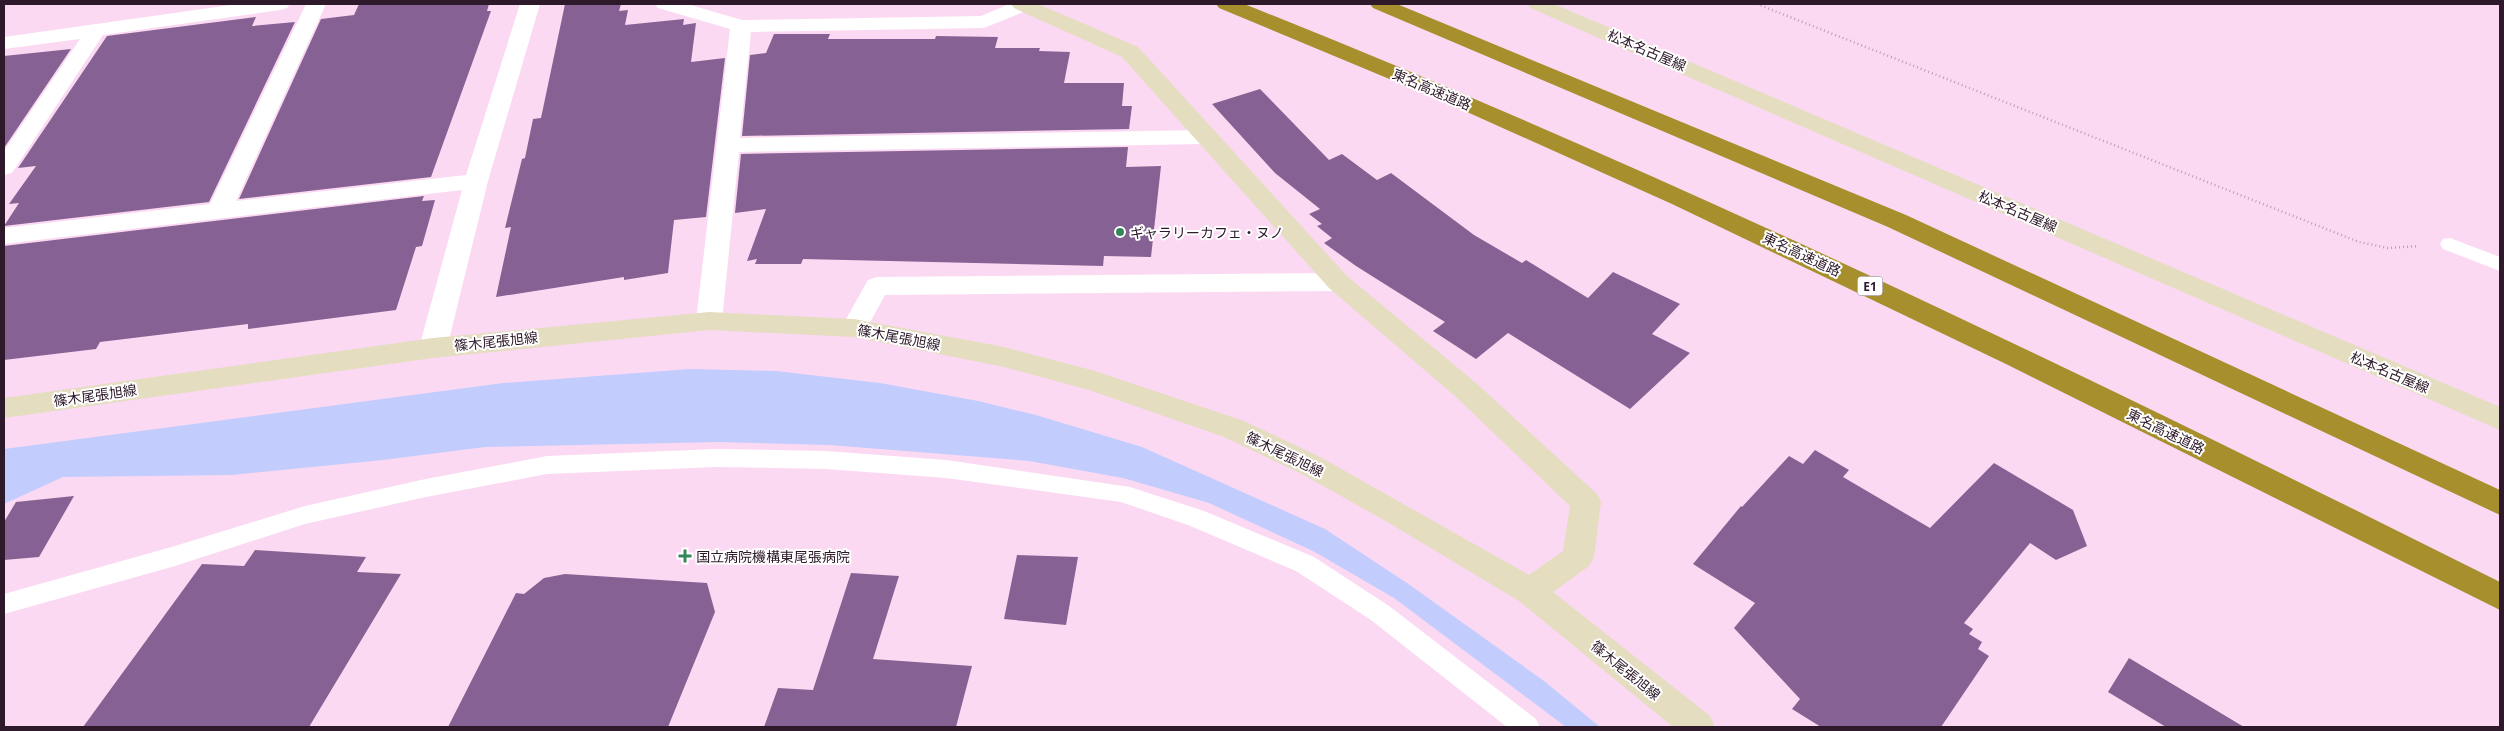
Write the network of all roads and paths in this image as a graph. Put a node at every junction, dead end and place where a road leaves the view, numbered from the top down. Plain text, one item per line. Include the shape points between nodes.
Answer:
1 (280, 4) edge
2 (316, 4) edge
3 (530, 4) edge
4 (665, 4) edge
5 (1022, 4) edge
6 (1226, 4) edge
7 (1380, 4) edge
8 (1536, 4) edge
9 (1757, 4) edge
10 (741, 26) junction
11 (97, 29) junction
12 (4, 43) edge
13 (1204, 138) junction
14 (727, 145) junction
15 (4, 168) edge
16 (476, 180) junction
17 (219, 211) junction
18 (4, 236) edge
19 (2450, 244) joint
20 (2500, 264) edge
21 (1338, 282) junction
22 (709, 320) junction
23 (854, 328) junction
24 (433, 348) junction
25 (4, 408) edge
26 (2500, 419) edge
27 (2500, 503) edge
28 (1530, 592) junction
29 (2500, 597) edge
30 (4, 604) edge
31 (1527, 727) edge
32 (1698, 727) edge

1 - 11 street
2 - 17 street
3 - 16 street
4 - 10 street
5 - 10 street via 984,22
5 - 13 main road via 1130,52
6 - 29 highway, 東名高速道路 / E1 via 1573,149 1803,254
7 - 27 highway via 1897,221
8 - 26 main road, 松本名古屋線
9 - 19 path via 2359,242 2388,248
10 - 14 street
11 - 12 street
11 - 15 street
13 - 14 street
13 - 21 main road
14 - 22 street
16 - 17 street
16 - 24 street
17 - 18 street
19 - 20 lane
21 - 23 street via 877,286
21 - 28 main road via 1466,390 1586,502 1578,556
22 - 23 main road, 篠木尾張旭線
22 - 24 main road, 篠木尾張旭線
23 - 28 main road, 篠木尾張旭線 via 1004,356 1095,381 1234,430 1395,512
24 - 25 main road, 篠木尾張旭線
28 - 32 main road, 篠木尾張旭線
30 - 31 lane via 305,515 547,466 716,458 826,460 918,467 1025,478 1122,493 1206,522 1314,570 1380,613

